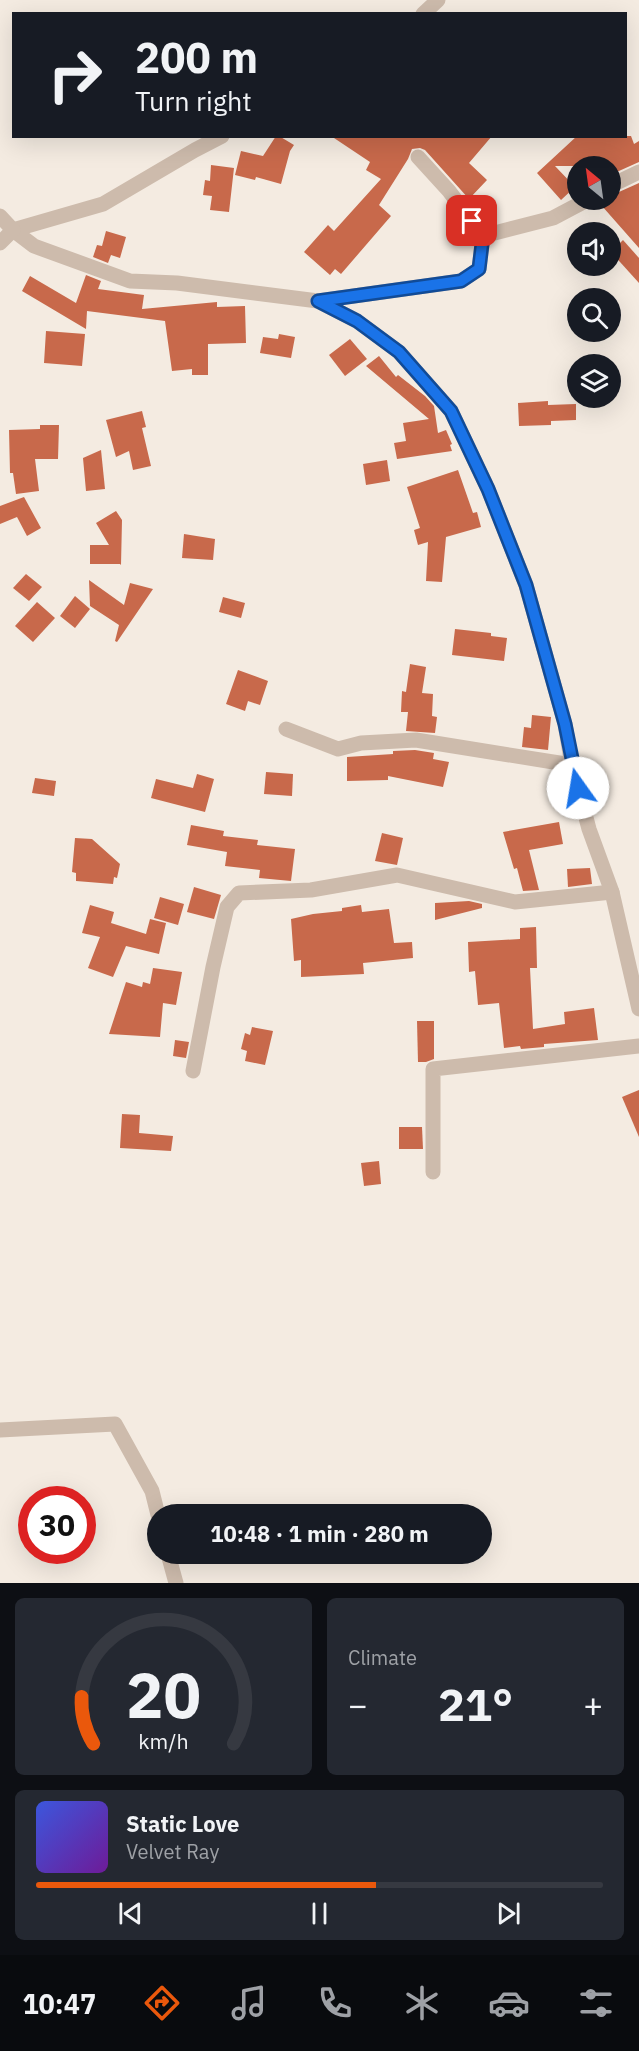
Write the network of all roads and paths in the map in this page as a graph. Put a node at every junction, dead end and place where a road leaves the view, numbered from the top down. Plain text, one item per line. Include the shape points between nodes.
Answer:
1 (438, 0) edge
2 (425, 12) edge
3 (218, 138) edge
4 (418, 157) dead end
5 (639, 172) edge
6 (621, 181) edge
7 (568, 210) edge
8 (0, 216) edge
9 (14, 230) junction
10 (483, 236) junction
11 (0, 243) edge
12 (318, 301) junction
13 (286, 729) dead end
14 (572, 765) junction
15 (612, 892) junction
16 (639, 1009) edge
17 (639, 1046) edge
18 (194, 1071) dead end
19 (433, 1172) dead end
20 (0, 1430) edge
21 (155, 1504) edge
22 (171, 1564) edge
23 (176, 1583) edge

1 - 2 street
3 - 9 street via 103,204
4 - 10 street
5 - 6 street
7 - 10 street via 553,218
8 - 9 street
9 - 11 street
9 - 12 street via 34,246 130,281
10 - 12 street via 479,269 461,281
12 - 14 street via 357,321 399,352 451,411 488,489 526,585 565,724
13 - 14 street via 338,749 360,743 416,740
14 - 15 street via 589,829
15 - 16 street
15 - 18 street via 515,902 397,875 311,890 239,893 227,907
17 - 19 street via 433,1069
20 - 21 street via 115,1424
22 - 23 street

